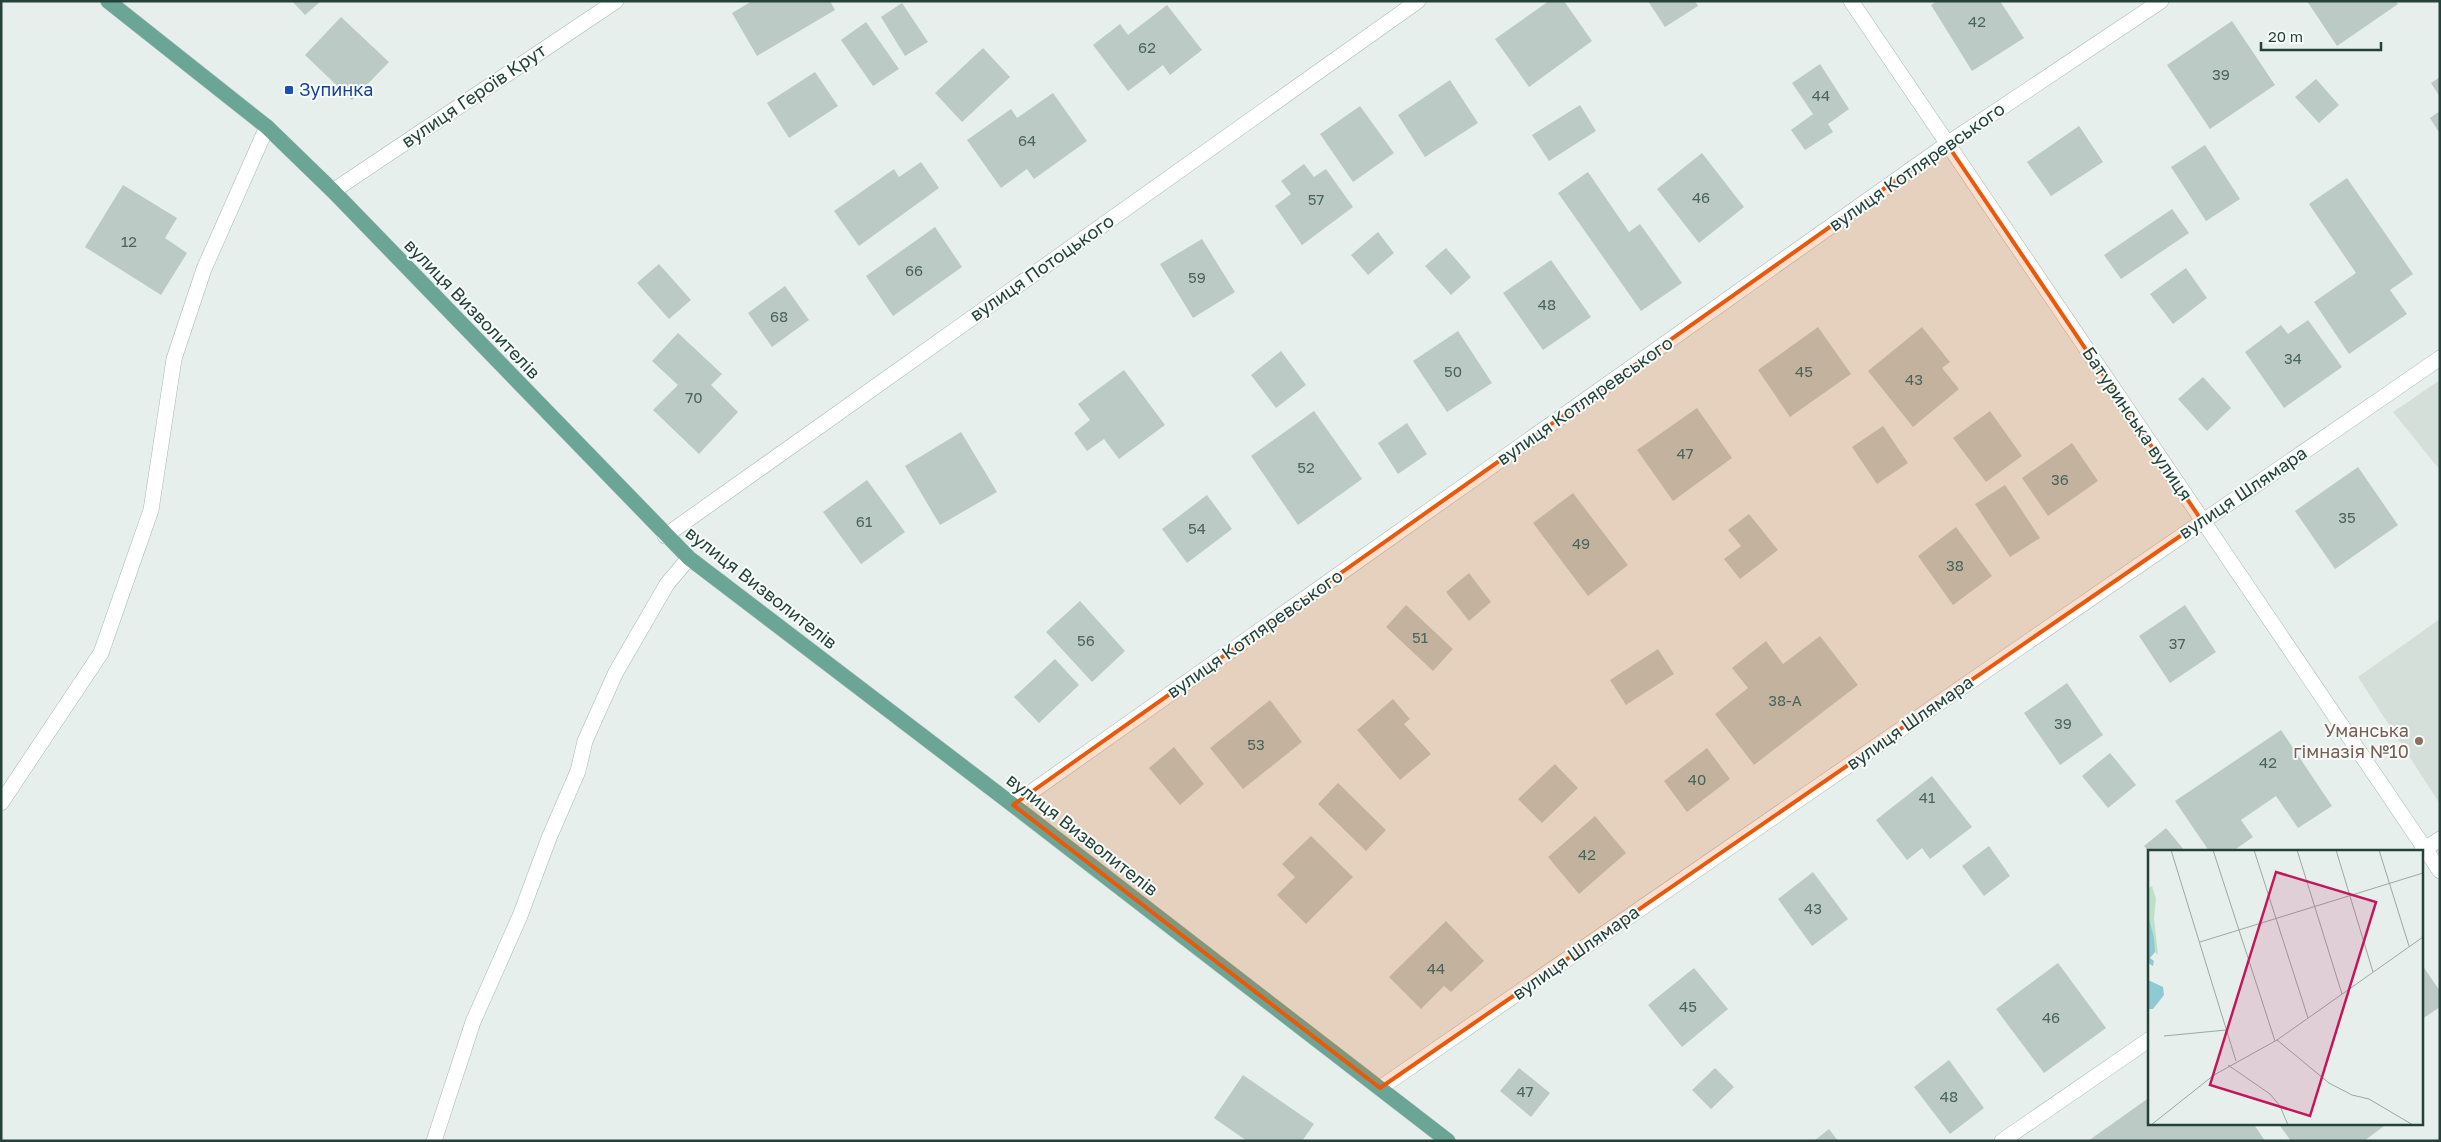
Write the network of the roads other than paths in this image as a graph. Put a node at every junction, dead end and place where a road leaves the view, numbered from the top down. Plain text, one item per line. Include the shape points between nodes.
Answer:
1 (108, 1) edge
2 (616, 1) edge
3 (1418, 1) edge
4 (1851, 1) edge
5 (2161, 1) edge
6 (267, 127) junction
7 (1947, 144) junction
8 (332, 191) junction
9 (2440, 358) edge
10 (2202, 521) junction
11 (665, 536) junction
12 (688, 558) junction
13 (1, 803) edge
14 (1014, 805) junction
15 (2440, 840) edge
16 (2424, 850) edge
17 (2440, 871) edge
18 (2148, 1040) edge
19 (1380, 1088) junction
20 (434, 1141) edge
21 (1448, 1141) edge
22 (2002, 1141) edge

1 - 6 main road, вулиця Визволителів
2 - 8 street, вулиця Героїв Крут
3 - 11 street, вулиця Потоцького
4 - 7 street, Батуринська вулиця
5 - 7 street, вулиця Котляревського
6 - 8 main road, вулиця Визволителів
6 - 13 street via 204,269 174,359 151,510 101,653
7 - 10 street, Батуринська вулиця
7 - 14 street, вулиця Котляревського
8 - 11 main road, вулиця Визволителів
9 - 10 street, вулиця Шлямара
10 - 16 street, Батуринська вулиця
10 - 19 street, вулиця Шлямара
11 - 12 main road, вулиця Визволителів
12 - 14 main road, вулиця Визволителів
12 - 20 street via 667,584 616,672 589,732 578,771 548,838 520,916 473,1022
14 - 19 main road, вулиця Визволителів
15 - 16 street
16 - 17 street, Батуринська вулиця
18 - 22 street
19 - 21 main road, вулиця Визволителів

